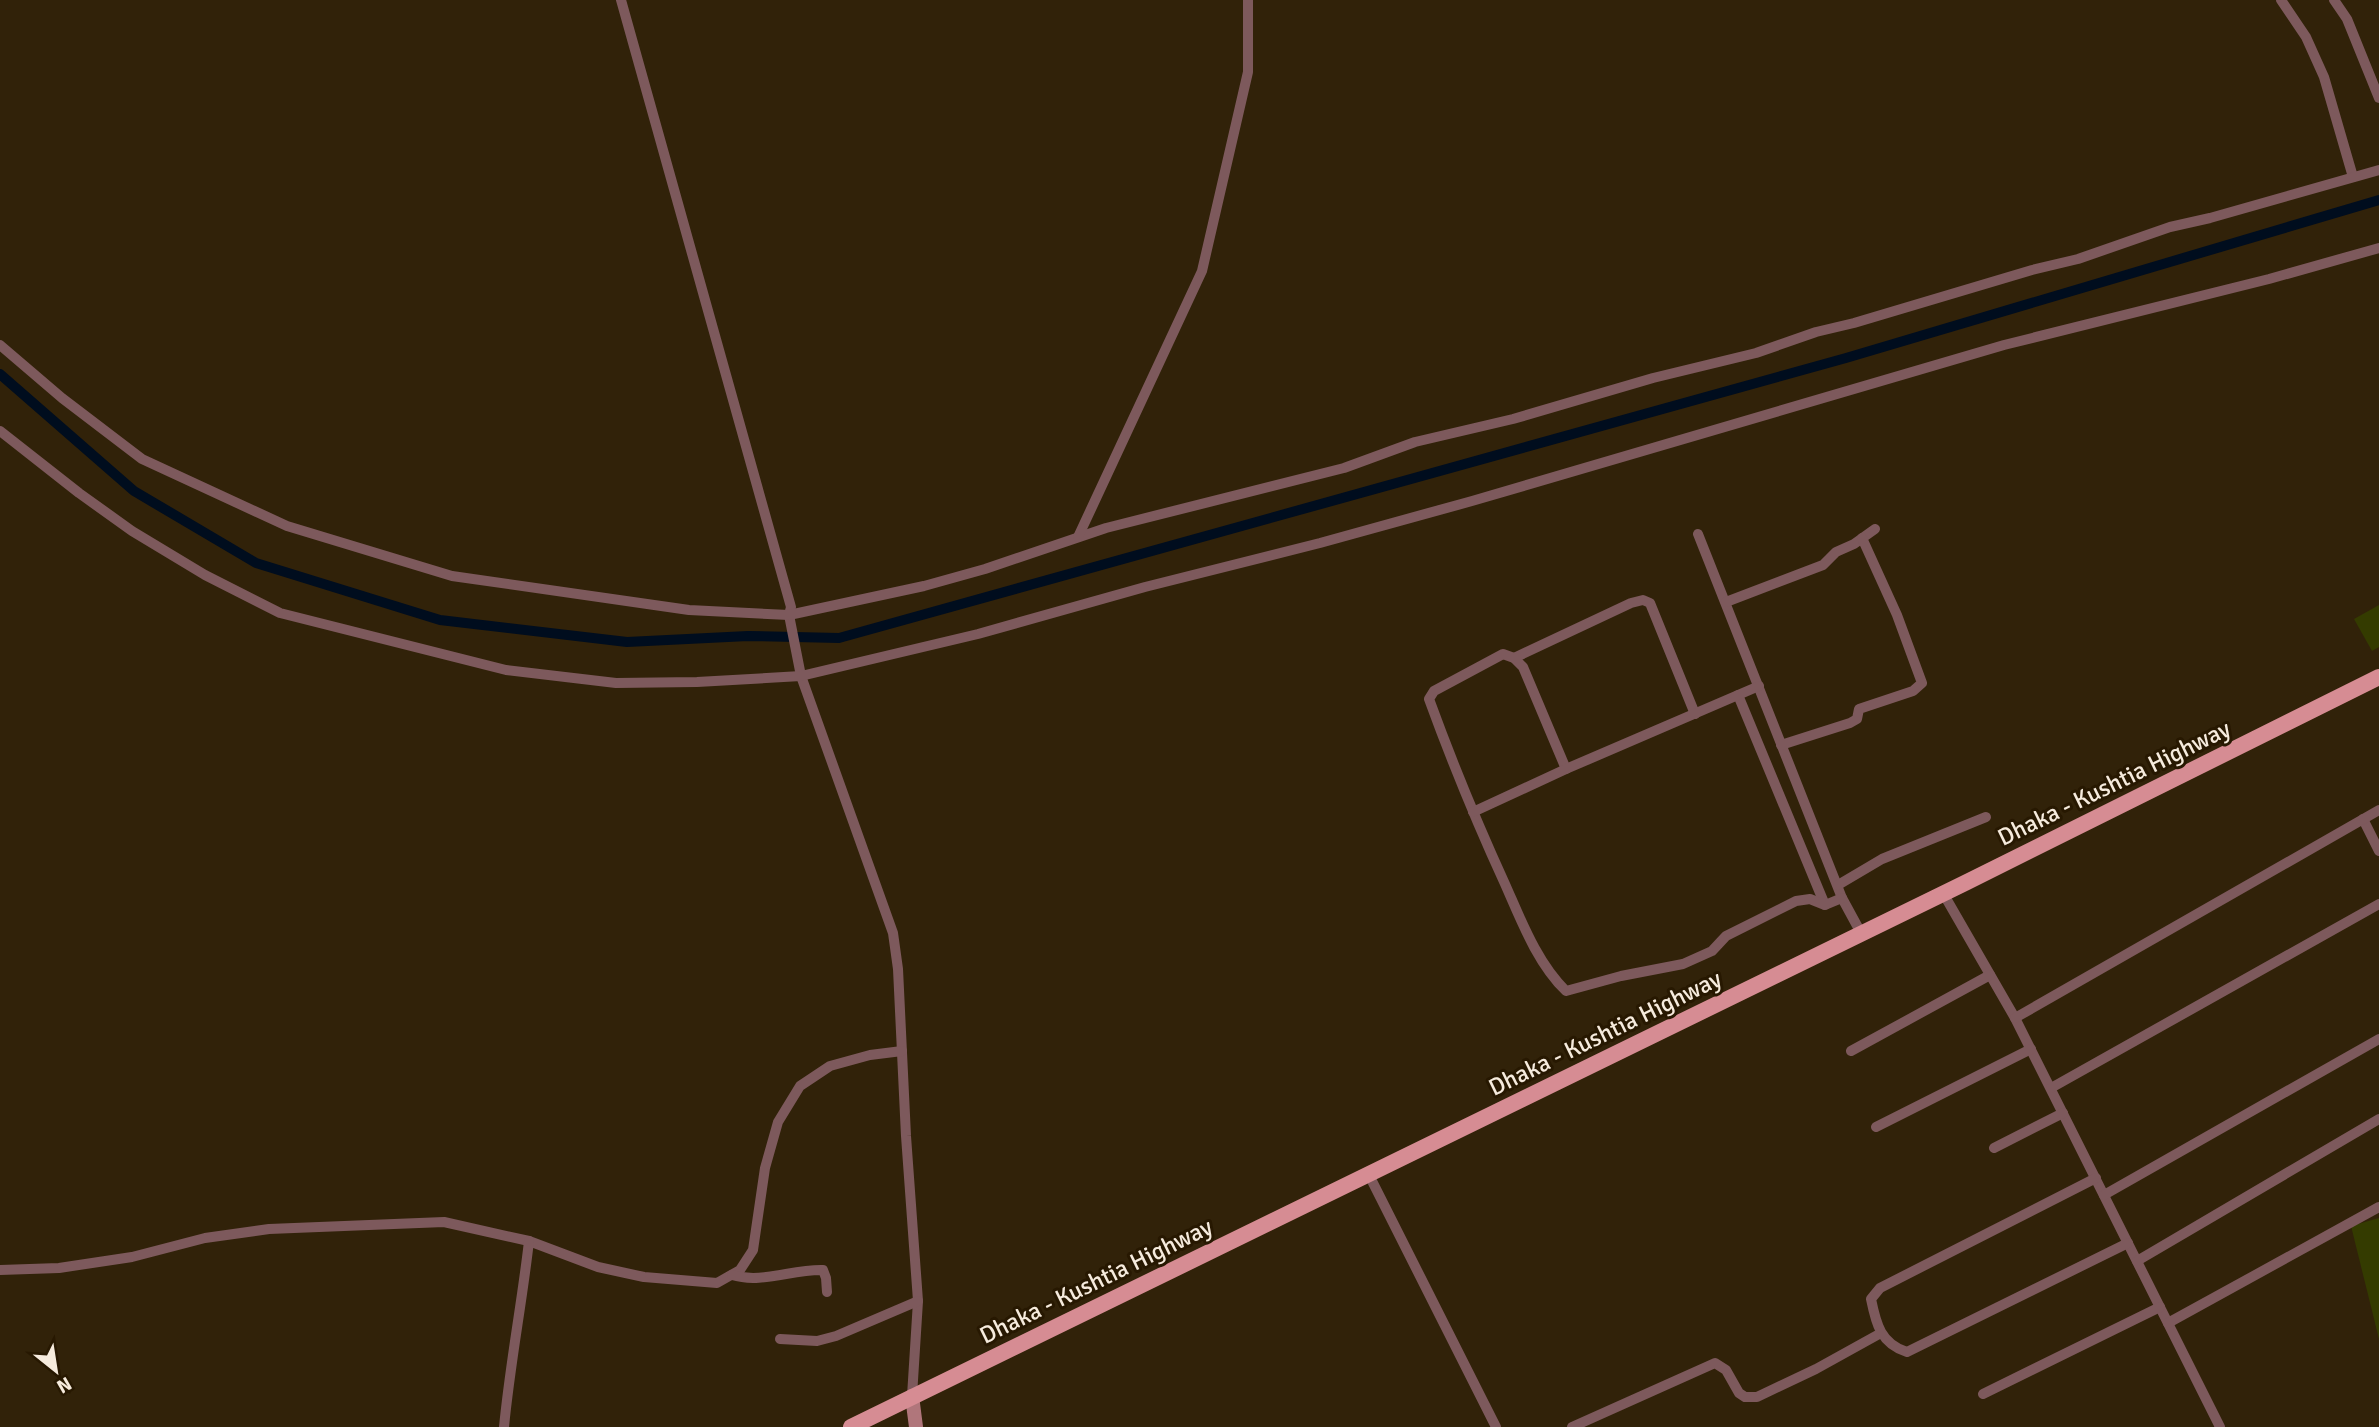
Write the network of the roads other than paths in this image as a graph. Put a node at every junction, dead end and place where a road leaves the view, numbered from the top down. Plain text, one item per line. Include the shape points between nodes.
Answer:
1 (621, 0) edge
2 (1248, 0) edge
3 (2281, 0) edge
4 (2334, 0) edge
5 (2379, 98) edge
6 (2379, 170) edge
7 (2353, 177) junction
8 (2379, 248) edge
9 (0, 345) edge
10 (0, 431) edge
11 (1875, 529) dead end
12 (1698, 534) dead end
13 (1077, 537) junction
14 (1862, 538) junction
15 (1726, 602) junction
16 (789, 615) junction
17 (1514, 658) junction
18 (801, 676) junction
19 (2379, 677) edge
20 (1759, 686) junction
21 (1738, 695) junction
22 (1695, 714) junction
23 (1781, 745) junction
24 (1566, 768) junction
25 (2379, 810) edge
26 (1473, 812) junction
27 (1986, 817) dead end
28 (2363, 819) junction
29 (2379, 851) edge
30 (1838, 884) junction
31 (1943, 894) junction
32 (1842, 898) junction
33 (2379, 904) edge
34 (1825, 905) junction
35 (1861, 933) junction
36 (1990, 975) junction
37 (2015, 1017) junction
38 (2379, 1039) edge
39 (2031, 1049) junction
40 (902, 1051) junction
41 (1851, 1051) dead end
42 (2050, 1088) junction
43 (2063, 1113) junction
44 (2379, 1119) edge
45 (1877, 1127) dead end
46 (1994, 1148) dead end
47 (1368, 1173) junction
48 (2096, 1178) junction
49 (2104, 1195) junction
50 (2379, 1207) edge
51 (529, 1241) junction
52 (2128, 1243) junction
53 (2137, 1261) junction
54 (0, 1270) edge
55 (732, 1275) junction
56 (827, 1292) dead end
57 (918, 1301) junction
58 (2160, 1307) junction
59 (2168, 1323) junction
60 (1881, 1333) junction
61 (780, 1339) dead end
62 (1983, 1394) dead end
63 (912, 1396) junction
64 (504, 1427) edge
65 (850, 1427) edge
66 (916, 1427) edge
67 (1496, 1427) edge
68 (1572, 1427) edge
69 (2220, 1427) edge

1 - 16 street via 791,607
2 - 13 street via 1248,72 1202,271
3 - 7 street via 2306,37 2324,77
4 - 5 street via 2347,19
6 - 7 street
7 - 13 street via 2170,227 2078,259 1756,353
8 - 18 street via 2004,345 1320,543
9 - 16 street via 142,459 286,526 452,576 689,610
10 - 18 street via 132,531 280,613 506,670 616,683
11 - 14 street
12 - 15 street
13 - 16 street via 924,586
14 - 15 street via 1823,565
14 - 23 street via 1922,684 1858,709 1857,719 1850,723
15 - 20 street
16 - 18 street
17 - 22 street via 1643,600 1650,603
17 - 24 street via 1523,667
17 - 26 street via 1503,654 1434,691 1429,699
18 - 40 street via 893,933
19 - 31 main road, Dhaka - Kushtia Highway
20 - 21 street
20 - 23 street
21 - 22 street
21 - 34 street
22 - 24 street
23 - 30 street
24 - 26 street
25 - 28 street
26 - 34 street via 1519,916 1552,978 1566,991 1683,964 1712,951 1726,936 1796,901 1810,899
27 - 30 street via 1882,859
28 - 29 street
28 - 37 street
30 - 32 street
31 - 35 main road, Dhaka - Kushtia Highway
31 - 36 street
32 - 34 street
32 - 35 street
33 - 42 street
35 - 47 main road, Dhaka - Kushtia Highway
36 - 37 street
36 - 41 street
37 - 39 street
38 - 49 street
39 - 42 street
39 - 45 street
40 - 55 street via 830,1066 800,1086 778,1122 768,1156 753,1250
40 - 57 street
42 - 43 street
43 - 46 street
43 - 48 street
44 - 53 street
47 - 63 main road, Dhaka - Kushtia Highway
47 - 67 street
48 - 49 street
48 - 60 street via 1880,1288 1871,1299
49 - 52 street
50 - 59 street
51 - 54 street via 444,1222 269,1229 205,1238 132,1257 59,1268
51 - 55 street via 598,1267 645,1277 717,1283
51 - 64 street
52 - 53 street
52 - 60 street via 1907,1352 1893,1348
53 - 58 street
55 - 56 street via 776,1277 823,1270
57 - 61 street via 836,1336 817,1341
57 - 63 street
58 - 59 street
58 - 62 street
59 - 69 street
60 - 68 street via 1757,1397 1739,1393 1726,1370 1715,1363
63 - 65 main road, Dhaka - Kushtia Highway
63 - 66 main road

